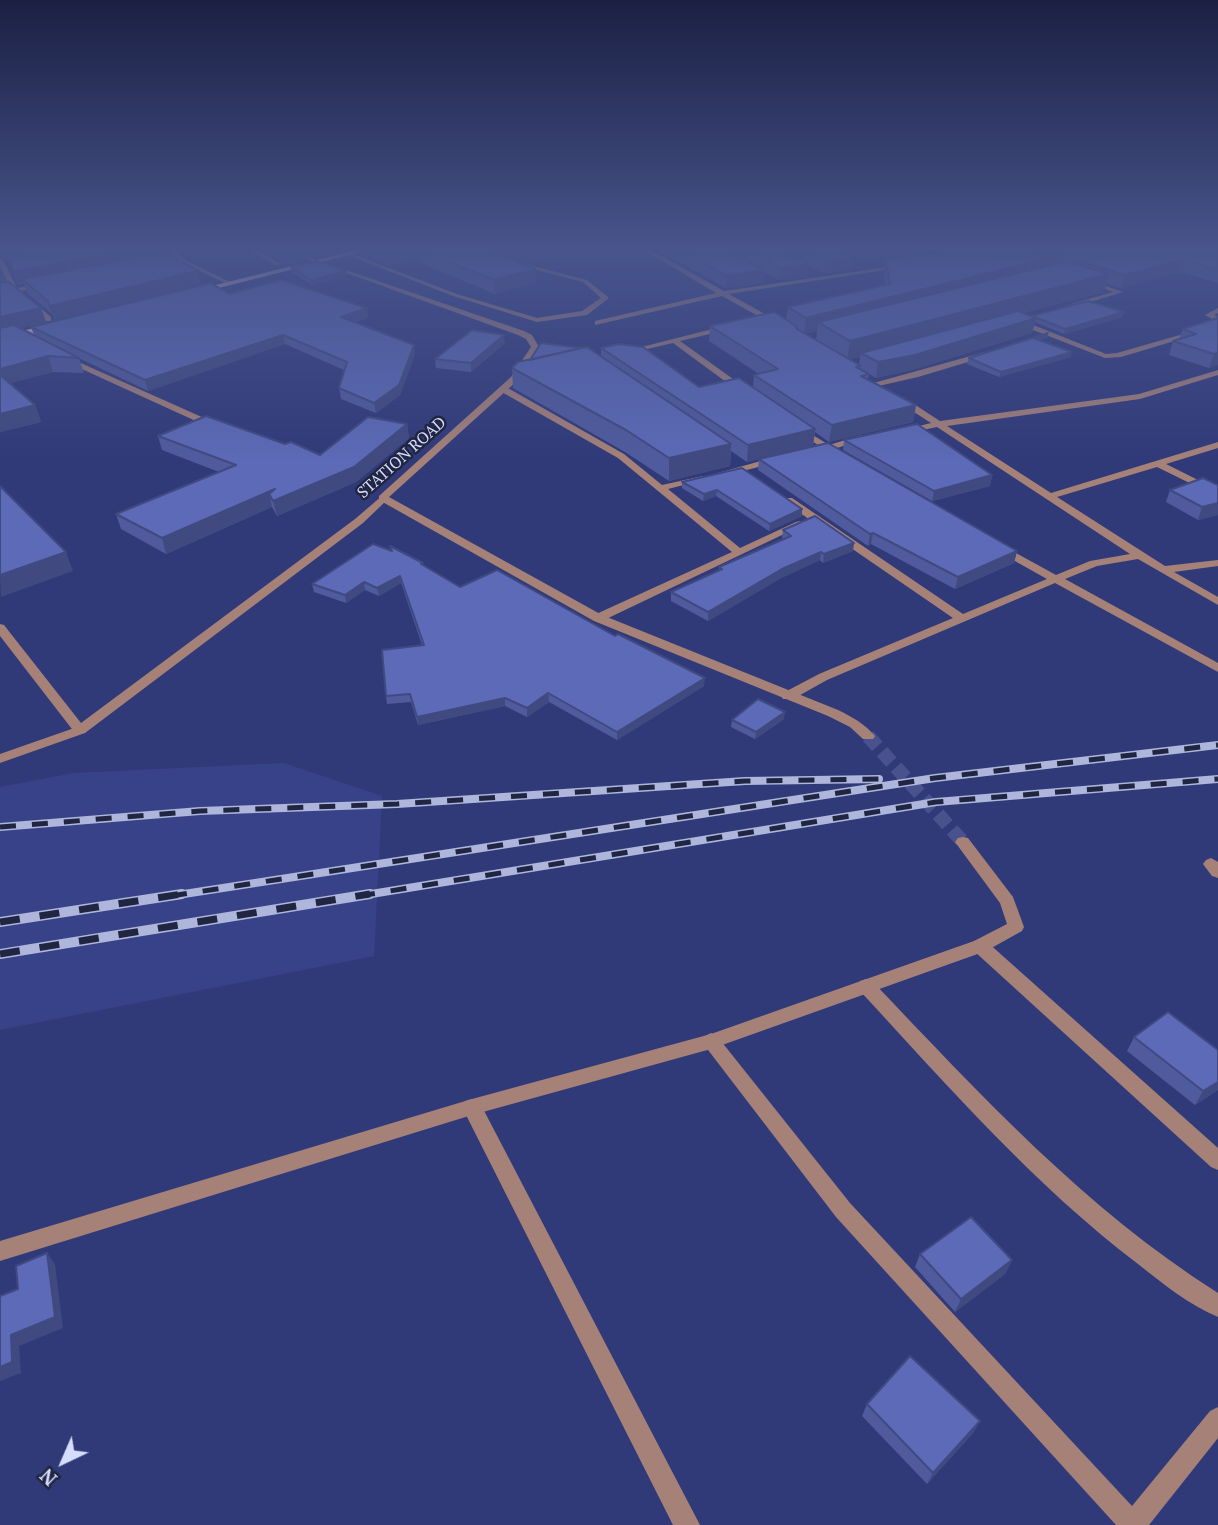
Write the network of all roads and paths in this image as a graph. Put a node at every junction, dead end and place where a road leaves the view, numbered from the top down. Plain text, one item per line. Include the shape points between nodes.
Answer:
1 (43, 320) edge
2 (481, 320) edge
3 (610, 320) edge
4 (758, 320) edge
5 (770, 320) edge
6 (1021, 320) edge
7 (72, 321) edge
8 (754, 321) edge
9 (598, 323) dead end
10 (741, 325) edge
11 (1218, 326) edge
12 (0, 330) edge
13 (789, 333) edge
14 (1047, 333) junction
15 (20, 334) junction
16 (1035, 337) edge
17 (0, 339) edge
18 (674, 340) junction
19 (32, 341) edge
20 (999, 349) edge
21 (56, 353) edge
22 (613, 355) edge
23 (1218, 372) edge
24 (527, 376) edge
25 (865, 378) edge
26 (514, 379) junction
27 (874, 384) junction
28 (503, 389) junction
29 (885, 390) edge
30 (895, 396) edge
31 (755, 399) edge
32 (201, 421) edge
33 (939, 424) junction
34 (793, 426) edge
35 (889, 435) edge
36 (875, 437) edge
37 (828, 448) junction
38 (1216, 448) edge
39 (816, 451) edge
40 (839, 455) edge
41 (791, 457) edge
42 (731, 461) edge
43 (1159, 464) junction
44 (742, 468) junction
45 (752, 475) edge
46 (661, 488) junction
47 (1218, 494) edge
48 (783, 496) edge
49 (1049, 496) junction
50 (383, 498) junction
51 (814, 517) junction
52 (987, 541) edge
53 (739, 552) junction
54 (1141, 555) junction
55 (1218, 563) edge
56 (1163, 570) junction
57 (1056, 580) junction
58 (1218, 602) edge
59 (598, 618) junction
60 (961, 618) junction
61 (0, 628) edge
62 (1218, 668) edge
63 (788, 695) junction
64 (80, 730) junction
65 (868, 736) tunnel mouth
66 (0, 759) edge
67 (963, 842) tunnel mouth
68 (981, 946) junction
69 (866, 986) junction
70 (711, 1041) junction
71 (472, 1107) junction
72 (1218, 1161) edge
73 (0, 1251) edge
74 (1218, 1306) edge
75 (1218, 1419) edge
76 (687, 1525) edge
77 (1133, 1525) edge

1 - 12 main road
2 - 26 street, STATION ROAD via 528,337 535,347
3 - 9 street
4 - 8 street
5 - 13 street
6 - 14 street via 1014,322
7 - 15 main road
10 - 18 street
11 - 14 street via 1113,356
14 - 16 street
15 - 17 main road
15 - 19 street
18 - 22 street
18 - 31 street
20 - 27 street
21 - 32 street
23 - 33 street via 1140,396
24 - 26 street
25 - 27 street
26 - 28 street, STATION ROAD
27 - 29 street
28 - 46 street via 621,456
28 - 50 street, STATION ROAD
30 - 33 street
33 - 35 street
33 - 49 street
34 - 37 street
36 - 37 street
37 - 39 street
37 - 40 street
38 - 43 street
41 - 44 street
42 - 44 street
43 - 47 street
43 - 49 street
44 - 45 street
44 - 46 street
46 - 53 street
48 - 51 street
49 - 54 street
50 - 59 street
50 - 64 street, STATION ROAD via 359,521
51 - 53 street
51 - 60 street
52 - 57 street
53 - 59 street
54 - 56 street
54 - 57 street via 1094,564
55 - 56 street
56 - 58 street
57 - 60 street
57 - 62 street
59 - 63 street
60 - 63 street
61 - 64 street
63 - 65 street via 855,724
64 - 66 street, STATION ROAD
67 - 68 street via 1007,901 1016,927
68 - 69 street
68 - 72 street
69 - 70 street
69 - 74 street via 1088,1212
70 - 71 street
70 - 77 street via 843,1210
71 - 73 street
71 - 76 street
75 - 77 street

